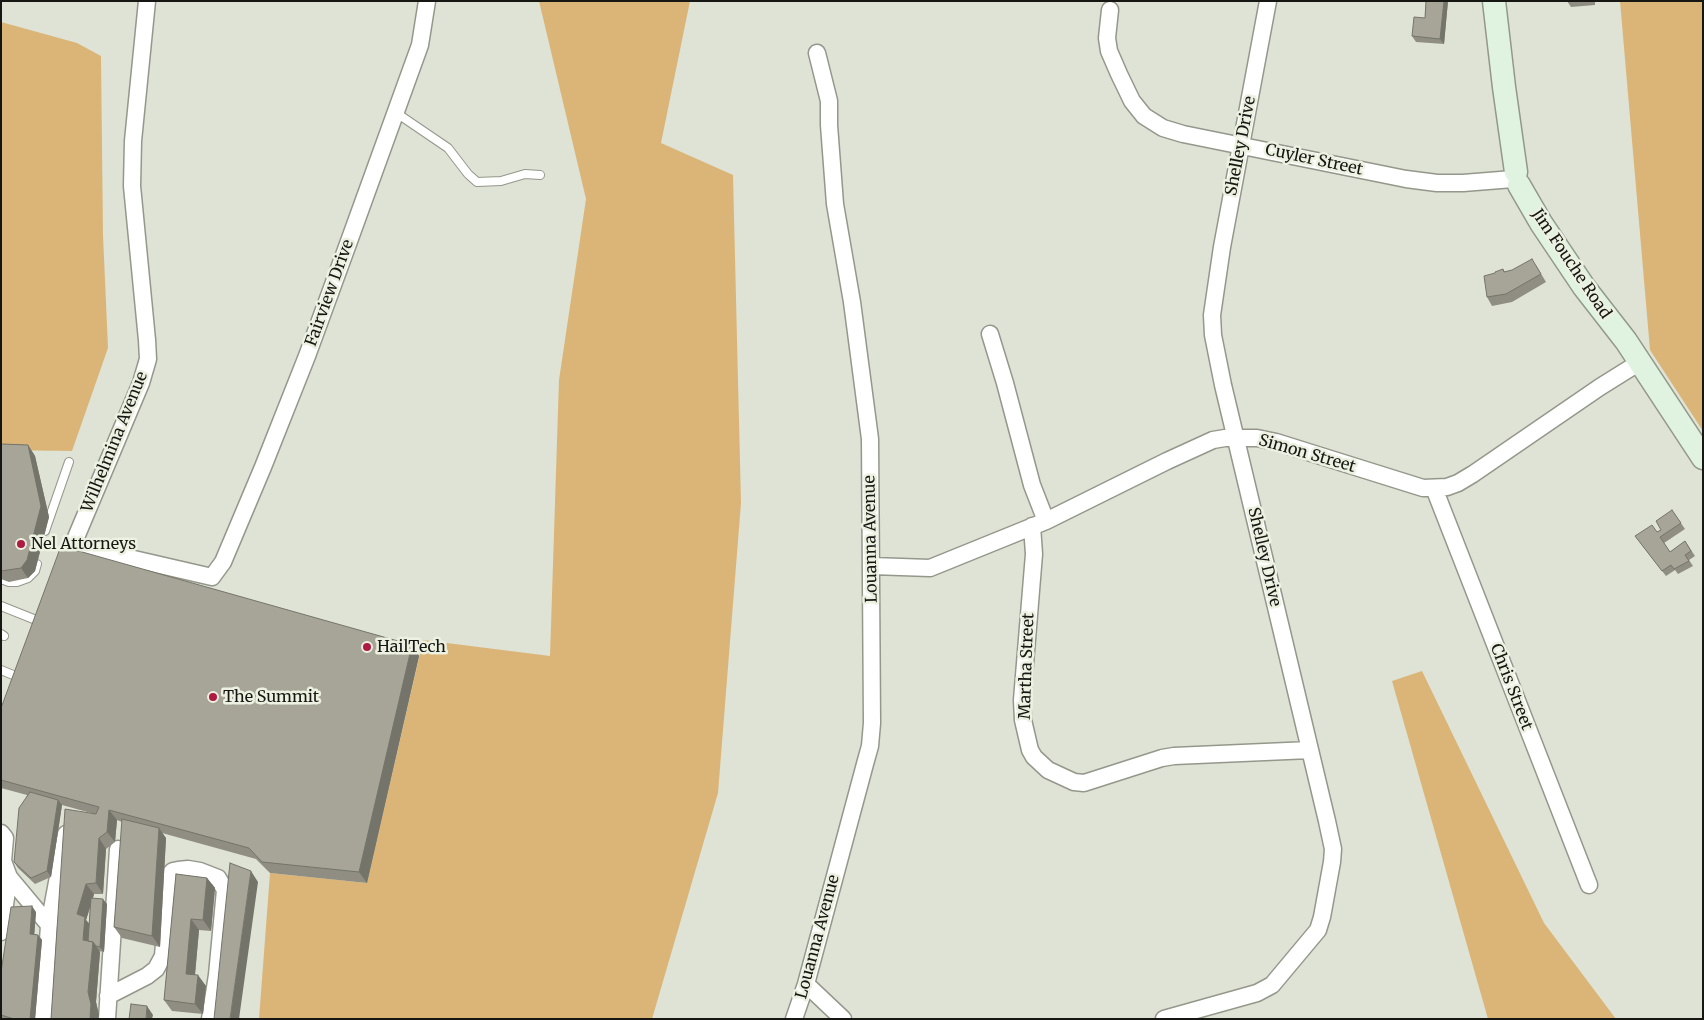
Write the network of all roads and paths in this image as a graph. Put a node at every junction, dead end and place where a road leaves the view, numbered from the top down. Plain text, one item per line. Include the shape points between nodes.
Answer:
1 (147, 1) edge
2 (427, 1) edge
3 (1268, 1) edge
4 (1494, 1) edge
5 (1504, 1) edge
6 (1110, 10) dead end
7 (817, 53) dead end
8 (396, 112) junction
9 (1515, 136) junction
10 (1242, 145) junction
11 (540, 175) dead end
12 (1520, 177) junction
13 (990, 334) dead end
14 (1640, 362) junction
15 (1237, 438) junction
16 (1703, 458) edge
17 (69, 462) dead end
18 (1434, 488) junction
19 (45, 500) dead end
20 (49, 517) junction
21 (1039, 524) junction
22 (44, 535) dead end
23 (73, 545) junction
24 (40, 553) dead end
25 (65, 564) edge
26 (872, 566) junction
27 (212, 577) junction
28 (1, 579) edge
29 (207, 593) edge
30 (48, 605) edge
31 (1, 606) edge
32 (41, 622) junction
33 (34, 638) edge
34 (24, 661) edge
35 (1, 670) edge
36 (18, 677) junction
37 (11, 693) edge
38 (1310, 750) junction
39 (68, 822) edge
40 (1, 833) edge
41 (118, 849) edge
42 (4, 866) edge
43 (1589, 885) dead end
44 (49, 925) junction
45 (1, 932) edge
46 (806, 984) junction
47 (108, 996) junction
48 (42, 1019) edge
49 (107, 1019) edge
50 (210, 1019) edge
51 (794, 1019) edge
52 (843, 1019) edge
53 (1164, 1019) edge

1 - 23 street, Wilhelmina Avenue via 133,141 132,186 148,359
2 - 8 street, Fairview Drive via 420,45
3 - 10 street, Shelley Drive
4 - 9 street, Jim Fouche Road
5 - 9 street, Jim Fouche Road via 1516,93
6 - 10 street, Cuyler Street via 1109,51 1132,101 1144,116 1164,128 1183,134
7 - 26 street, Louanna Avenue via 829,101 835,204 870,439
8 - 11 lane via 448,148 477,182 501,182 525,174
8 - 27 street, Fairview Drive via 267,458 223,562
9 - 12 street, Jim Fouche Road
10 - 12 street, Cuyler Street via 1413,180 1462,183
10 - 15 street, Shelley Drive via 1212,315 1223,385
12 - 14 street, Jim Fouche Road via 1585,279 1615,318
13 - 21 street, Martha Street via 1032,485
14 - 16 street, Jim Fouche Road
14 - 18 street, Simon Street via 1458,483
15 - 18 street, Simon Street via 1276,442 1423,488
15 - 21 street, Simon Street via 1213,440
15 - 38 street, Shelley Drive
17 - 20 lane
18 - 43 street, Chris Street
19 - 20 lane
20 - 22 lane
21 - 26 street, Simon Street via 930,568
21 - 38 street, Martha Street via 1022,700 1030,750 1048,770 1084,783 1174,756
23 - 25 street, Wilhelmina Avenue
23 - 27 street
24 - 28 lane via 35,571 28,578 17,582
26 - 46 street, Louanna Avenue via 870,746
27 - 29 street, Fairview Drive
30 - 32 street
31 - 32 lane
32 - 33 street
34 - 36 street
35 - 36 lane
36 - 37 street
38 - 53 street, Shelley Drive via 1333,849 1329,885 1318,930 1266,989
39 - 44 street
40 - 42 street via 5,838
41 - 47 street
42 - 44 street
42 - 45 street
44 - 48 street
46 - 51 street, Louanna Avenue
46 - 52 street
47 - 49 street
47 - 50 street via 156,969 163,956 169,875 178,870 200,871 218,878 225,890

